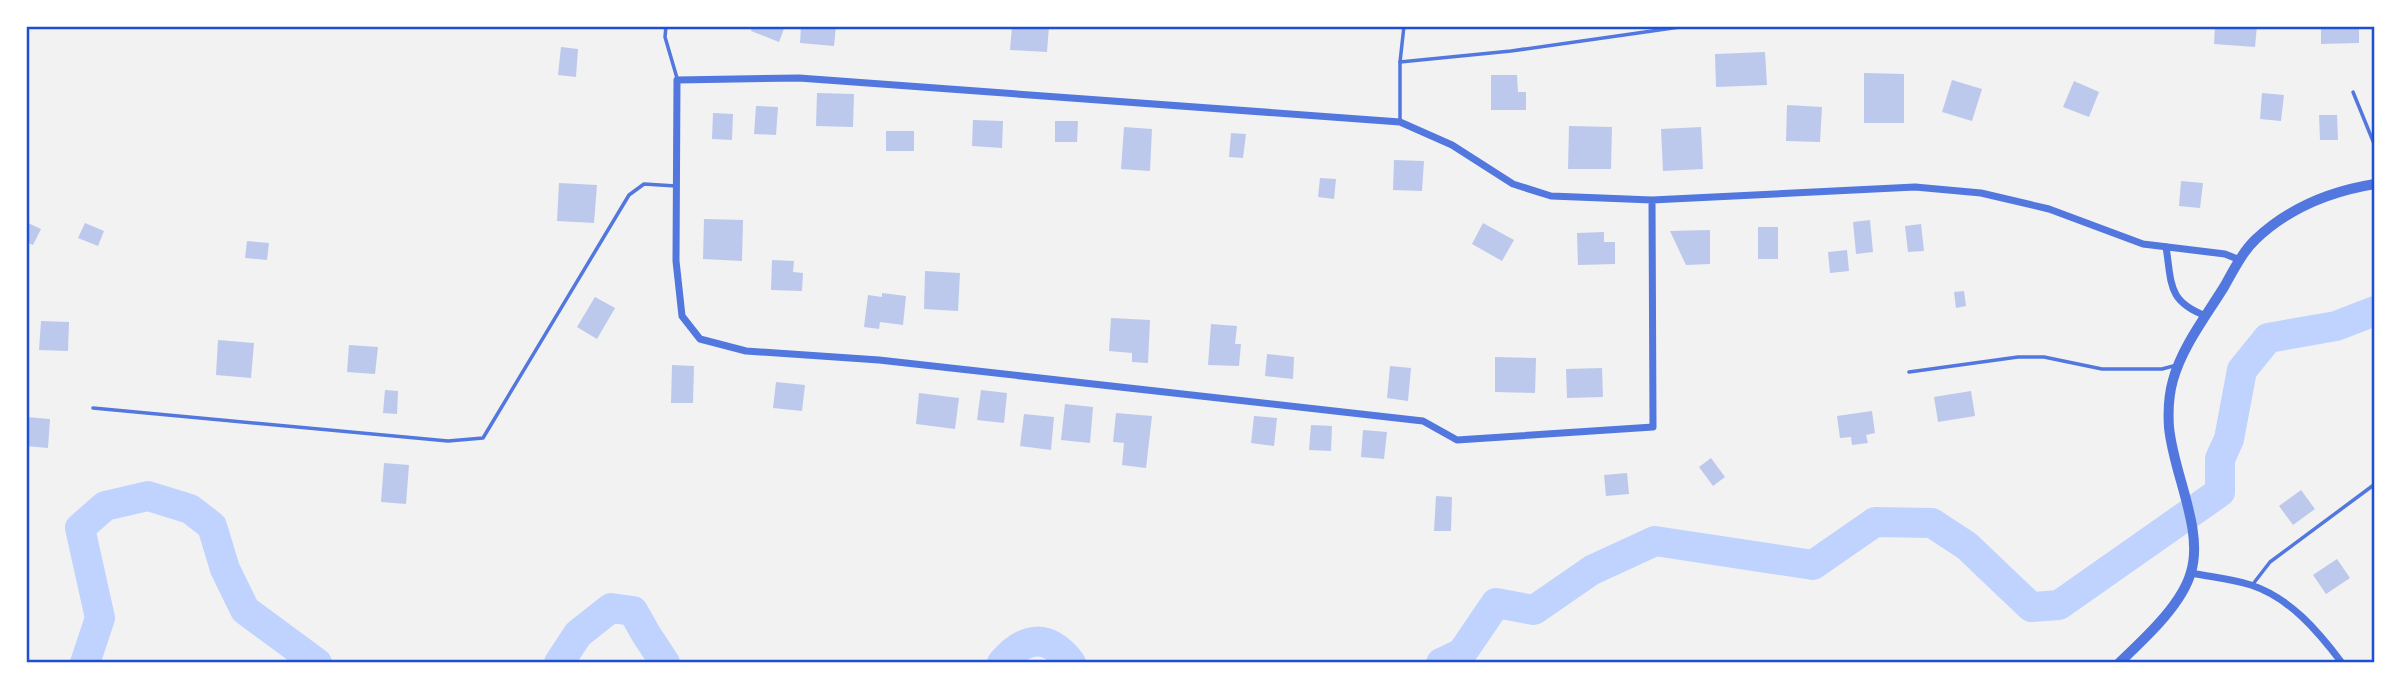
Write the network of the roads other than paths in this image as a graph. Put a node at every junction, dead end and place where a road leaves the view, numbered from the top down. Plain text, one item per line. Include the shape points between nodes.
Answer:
1 (666, 26) edge
2 (1404, 26) edge
3 (1687, 26) edge
4 (1400, 62) junction
5 (677, 80) junction
6 (2353, 92) dead end
7 (1400, 122) junction
8 (2375, 146) edge
9 (2375, 184) edge
10 (676, 186) junction
11 (1652, 200) junction
12 (2166, 247) junction
13 (2240, 260) junction
14 (2206, 316) junction
15 (2179, 365) junction
16 (1909, 372) dead end
17 (93, 408) dead end
18 (2375, 484) edge
19 (2191, 573) junction
20 (2251, 585) junction
21 (2119, 663) edge
22 (2342, 663) edge

1 - 5 lane
2 - 4 lane
3 - 4 lane
4 - 7 lane
5 - 7 street via 799,78
5 - 10 street
6 - 8 lane
7 - 11 street via 1452,145 1514,184 1551,196
9 - 13 street via 2315,200 2255,240
10 - 11 street via 682,316 700,338 746,351 893,362 1423,421 1457,440 1653,427
10 - 17 lane via 644,184 629,195 483,438 448,441
11 - 12 street via 1915,187 1981,194 2049,209 2143,244
12 - 13 street
12 - 14 street via 2173,290 2181,304
13 - 14 street
14 - 15 street
15 - 16 lane via 2102,369 2044,357 2018,357
15 - 19 street via 2169,424 2175,468 2193,528
18 - 20 lane via 2270,562
19 - 20 street
19 - 21 street via 2175,603
20 - 22 street via 2297,612

